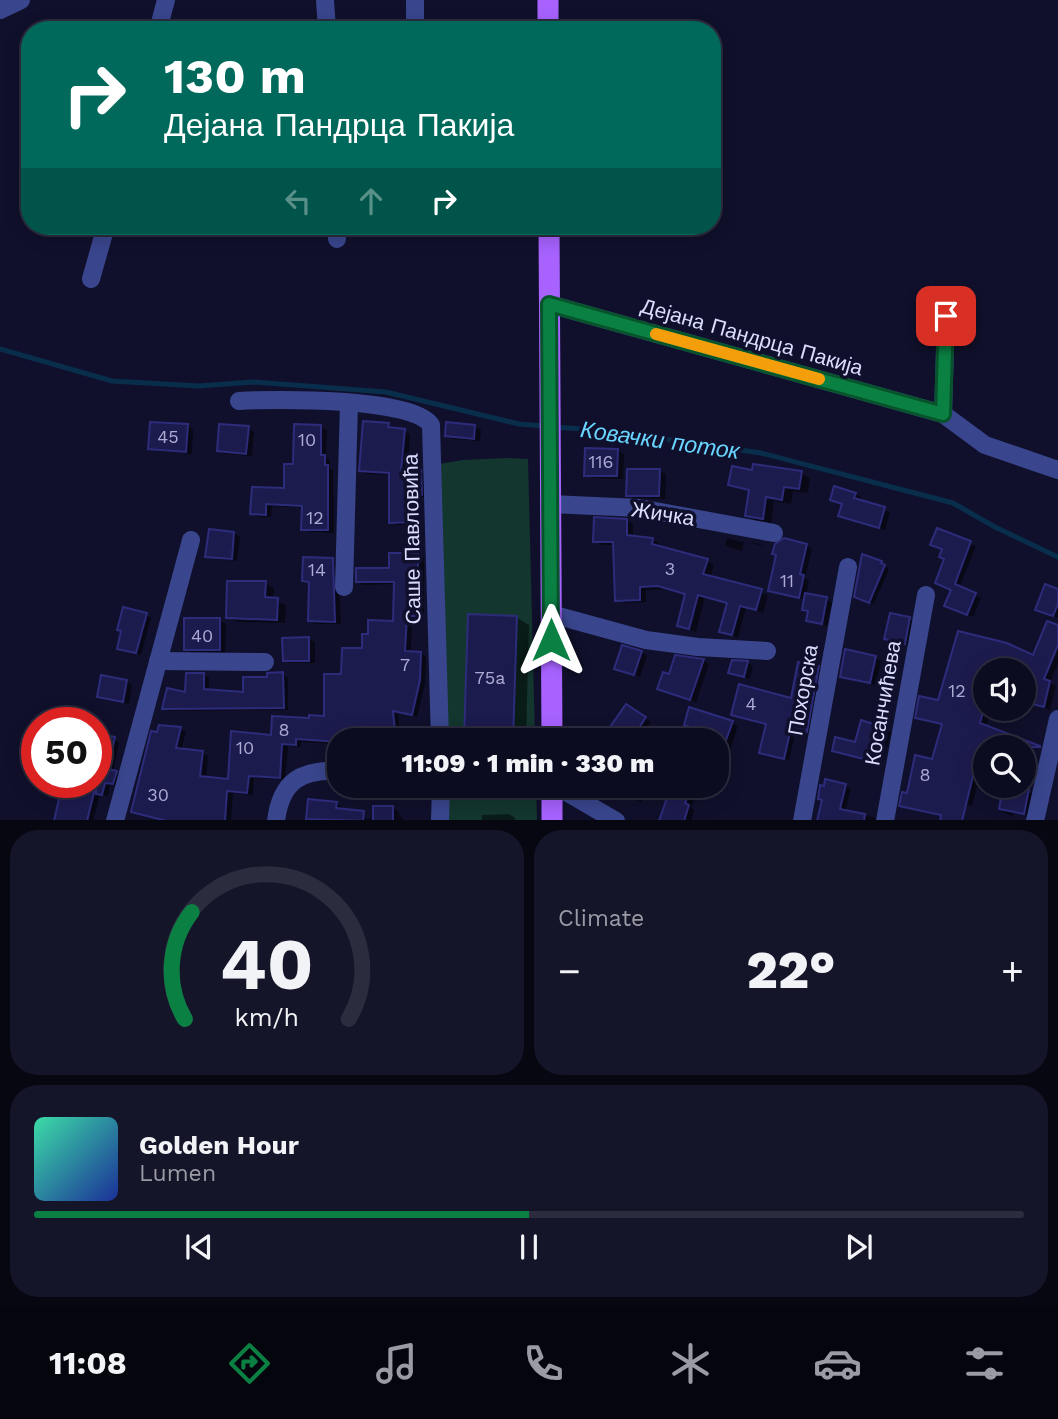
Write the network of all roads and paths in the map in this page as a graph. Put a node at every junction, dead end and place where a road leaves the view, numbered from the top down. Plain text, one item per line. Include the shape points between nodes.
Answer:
1 (21, 0) edge
2 (166, 0) edge
3 (325, 0) edge
4 (415, 0) edge
5 (548, 0) edge
6 (0, 10) edge
7 (160, 21) edge
8 (326, 21) edge
9 (415, 21) edge
10 (548, 21) edge
11 (103, 235) edge
12 (549, 235) edge
13 (91, 279) dead end
14 (549, 304) junction
15 (946, 316) dead end
16 (239, 401) dead end
17 (349, 403) junction
18 (943, 414) junction
19 (1058, 470) edge
20 (550, 504) junction
21 (774, 533) dead end
22 (191, 540) dead end
23 (848, 567) dead end
24 (344, 587) dead end
25 (926, 595) dead end
26 (551, 614) junction
27 (767, 651) dead end
28 (158, 661) junction
29 (265, 662) dead end
30 (1058, 719) edge
31 (440, 728) edge
32 (552, 728) edge
33 (327, 772) edge
34 (440, 798) edge
35 (553, 798) edge
36 (575, 798) edge
37 (115, 820) edge
38 (276, 820) edge
39 (440, 820) edge
40 (552, 820) edge
41 (614, 820) edge
42 (802, 820) edge
43 (885, 820) edge
44 (1035, 820) edge

1 - 6 street
2 - 7 street
3 - 8 street
4 - 9 street
5 - 10 main road
11 - 13 street
12 - 14 main road
14 - 18 street, Дејана Пандрца Пакија
14 - 20 main road
15 - 18 street
16 - 17 street, Саше Павловића
17 - 24 street
17 - 31 street, Саше Павловића via 410,411 431,425
18 - 19 street, Дејана Пандрца Пакија via 985,445
20 - 21 street, Жичка via 639,508
20 - 26 main road
22 - 28 street
23 - 42 street, Похорска
25 - 43 street, Косанчићева
26 - 27 street via 646,640
26 - 32 main road
28 - 29 street
28 - 37 street
30 - 44 street
33 - 38 street via 292,782 278,804
34 - 39 street
35 - 40 main road
36 - 41 street

